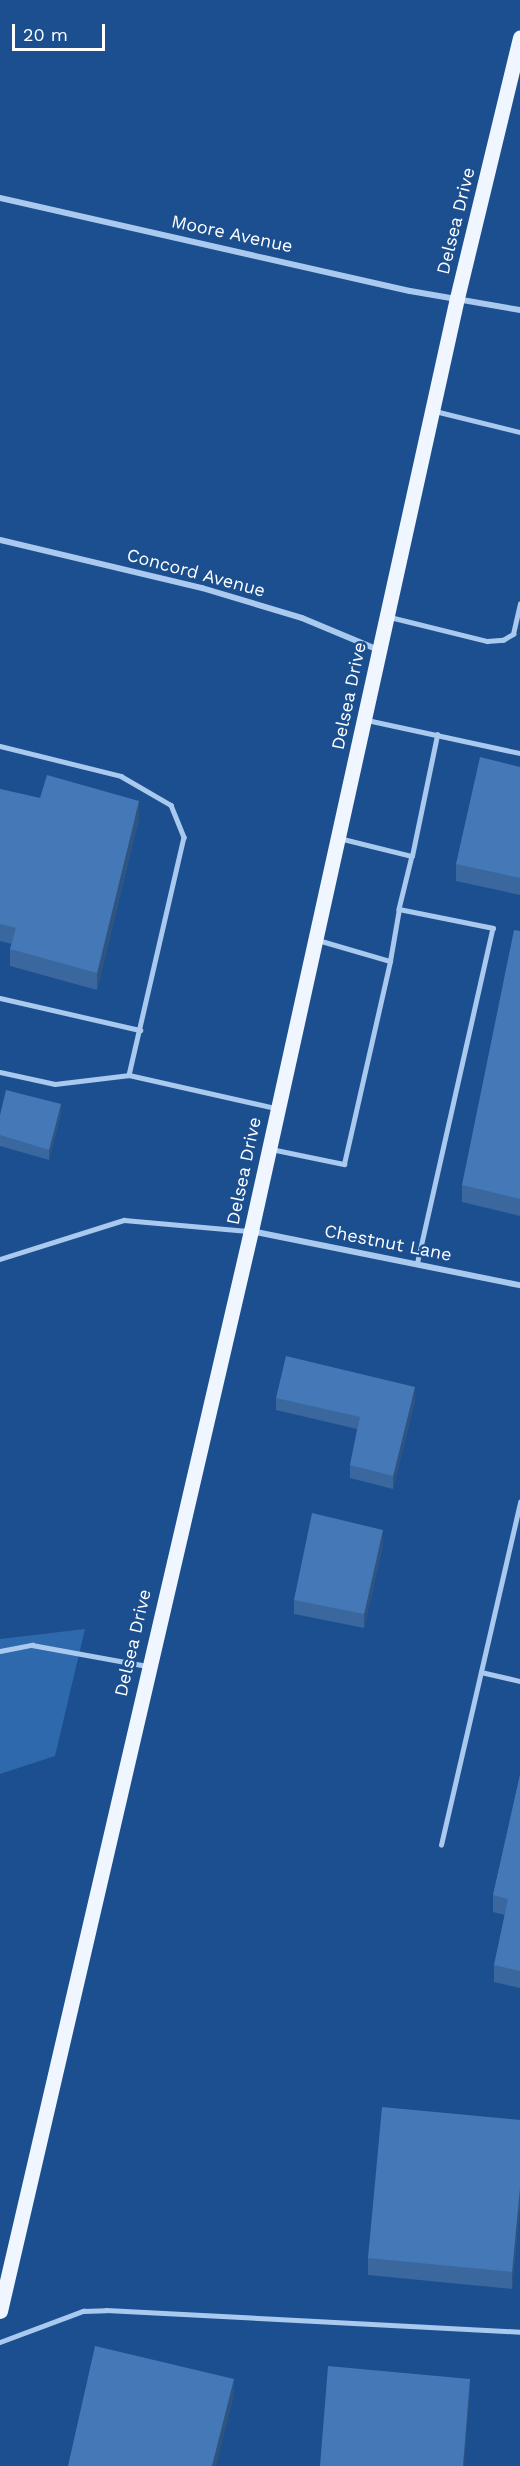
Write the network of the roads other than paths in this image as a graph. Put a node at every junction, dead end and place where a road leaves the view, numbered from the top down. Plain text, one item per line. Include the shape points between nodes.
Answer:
1 (520, 37) edge
2 (0, 198) edge
3 (457, 298) junction
4 (520, 310) edge
5 (433, 410) junction
6 (520, 432) edge
7 (0, 540) edge
8 (520, 604) edge
9 (387, 616) junction
10 (380, 650) junction
11 (364, 720) junction
12 (437, 735) junction
13 (0, 746) edge
14 (520, 753) edge
15 (338, 838) junction
16 (412, 856) junction
17 (399, 909) junction
18 (315, 939) junction
19 (390, 961) junction
20 (0, 998) edge
21 (140, 1030) junction
22 (0, 1072) edge
23 (129, 1075) junction
24 (278, 1108) junction
25 (269, 1148) junction
26 (251, 1231) junction
27 (0, 1259) edge
28 (417, 1264) junction
29 (520, 1285) edge
30 (520, 1502) edge
31 (0, 1652) edge
32 (147, 1666) junction
33 (481, 1672) junction
34 (520, 1681) edge
35 (441, 1845) dead end
36 (0, 2311) edge
37 (520, 2332) edge
38 (0, 2342) edge

1 - 3 main road, Delsea Drive
2 - 3 street, Moore Avenue via 410,291
3 - 4 street, Moore Avenue
3 - 5 main road, Delsea Drive
5 - 6 lane
5 - 9 main road, Delsea Drive
7 - 10 street, Concord Avenue via 202,588 302,618
8 - 9 lane via 513,634 503,640 487,641
9 - 10 main road, Delsea Drive
10 - 11 main road, Delsea Drive
11 - 12 lane
11 - 15 main road, Delsea Drive
12 - 14 lane
12 - 16 lane
13 - 21 lane via 121,776 171,805 184,837
15 - 16 lane
15 - 18 main road, Delsea Drive
16 - 17 lane
17 - 19 lane
17 - 28 lane via 493,928
18 - 19 lane
18 - 24 main road, Delsea Drive
19 - 25 lane via 344,1164
20 - 21 lane
21 - 23 lane
22 - 23 lane via 55,1084
23 - 24 lane
24 - 25 main road, Delsea Drive
25 - 26 main road, Delsea Drive
26 - 27 lane via 124,1220
26 - 28 street, Chestnut Lane
26 - 32 main road, Delsea Drive
28 - 29 street, Chestnut Lane
30 - 33 lane
31 - 32 lane via 32,1645
32 - 36 main road, Delsea Drive
33 - 34 lane
33 - 35 lane
37 - 38 lane via 106,2310 83,2311

